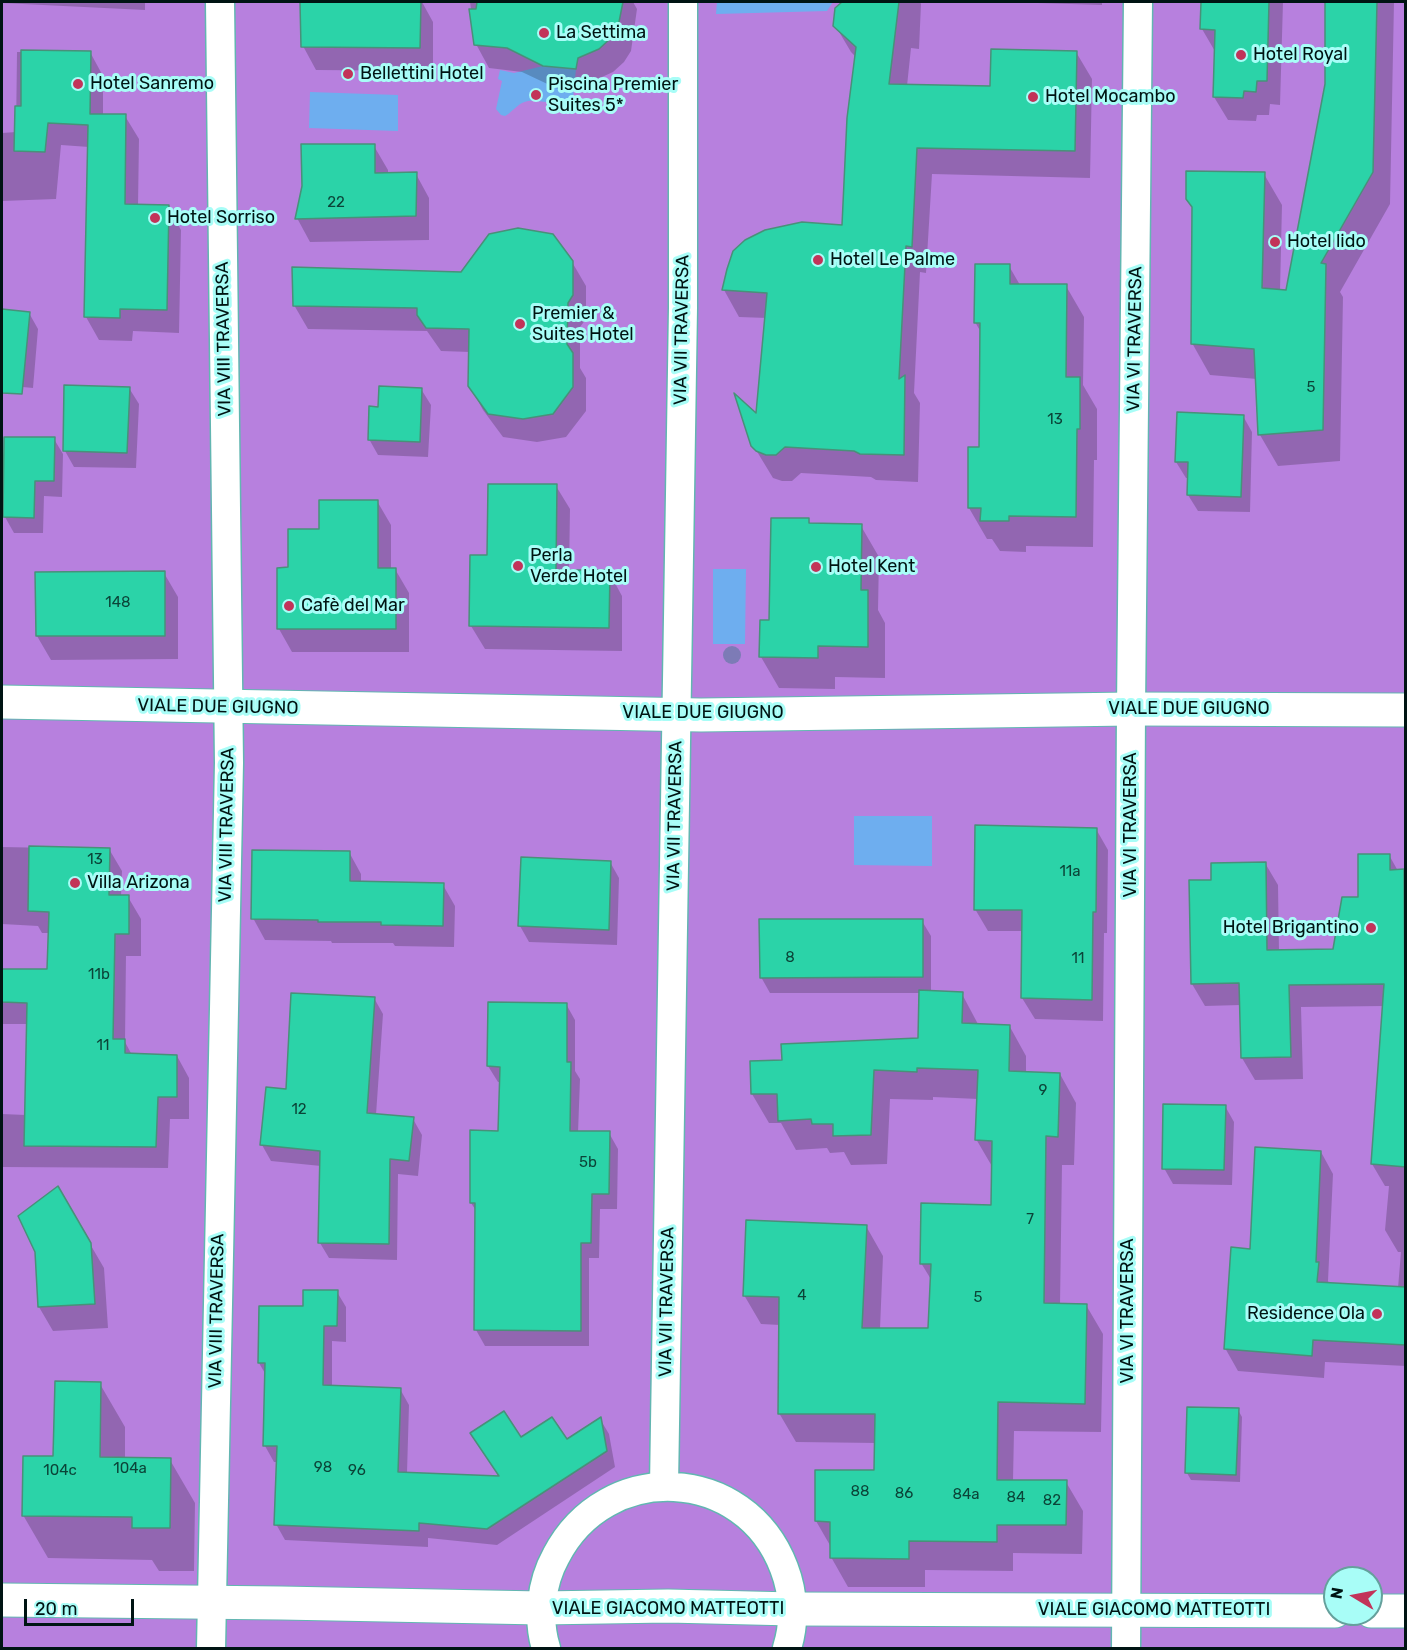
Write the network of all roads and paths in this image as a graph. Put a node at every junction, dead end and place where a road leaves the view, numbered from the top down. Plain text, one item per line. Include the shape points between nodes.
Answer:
1 (219, 2) edge
2 (682, 2) edge
3 (1138, 2) edge
4 (2, 702) edge
5 (228, 707) junction
6 (1131, 709) junction
7 (1406, 710) edge
8 (676, 714) junction
9 (664, 1486) junction
10 (2, 1600) edge
11 (211, 1602) junction
12 (541, 1608) junction
13 (793, 1609) junction
14 (1126, 1610) junction
15 (1323, 1611) edge
16 (1383, 1611) edge
17 (1406, 1611) edge
18 (211, 1648) edge
19 (546, 1648) edge
20 (787, 1648) edge
21 (1126, 1648) edge

1 - 5 street, VIA VIII TRAVERSA
2 - 8 street, VIA VII TRAVERSA via 683,308
3 - 6 street, VIA VI TRAVERSA
4 - 5 street, VIALE DUE GIUGNO
5 - 8 street, VIALE DUE GIUGNO
5 - 11 street, VIA VIII TRAVERSA
6 - 7 street, VIALE DUE GIUGNO
6 - 8 street, VIALE DUE GIUGNO
6 - 14 street, VIA VI TRAVERSA
8 - 9 street, VIA VII TRAVERSA
9 - 12 street via 627,1492 593,1510 566,1537 548,1571
9 - 13 street via 719,1497 763,1531 779,1555 789,1581
10 - 11 street, VIALE GIACOMO MATTEOTTI
11 - 12 street, VIALE GIACOMO MATTEOTTI
11 - 18 street, VIA VIII TRAVERSA
12 - 13 street, VIALE GIACOMO MATTEOTTI
12 - 19 street
13 - 14 street, VIALE GIACOMO MATTEOTTI
13 - 20 street
14 - 15 street, VIALE GIACOMO MATTEOTTI
14 - 21 street, VIA VI TRAVERSA
16 - 17 street

